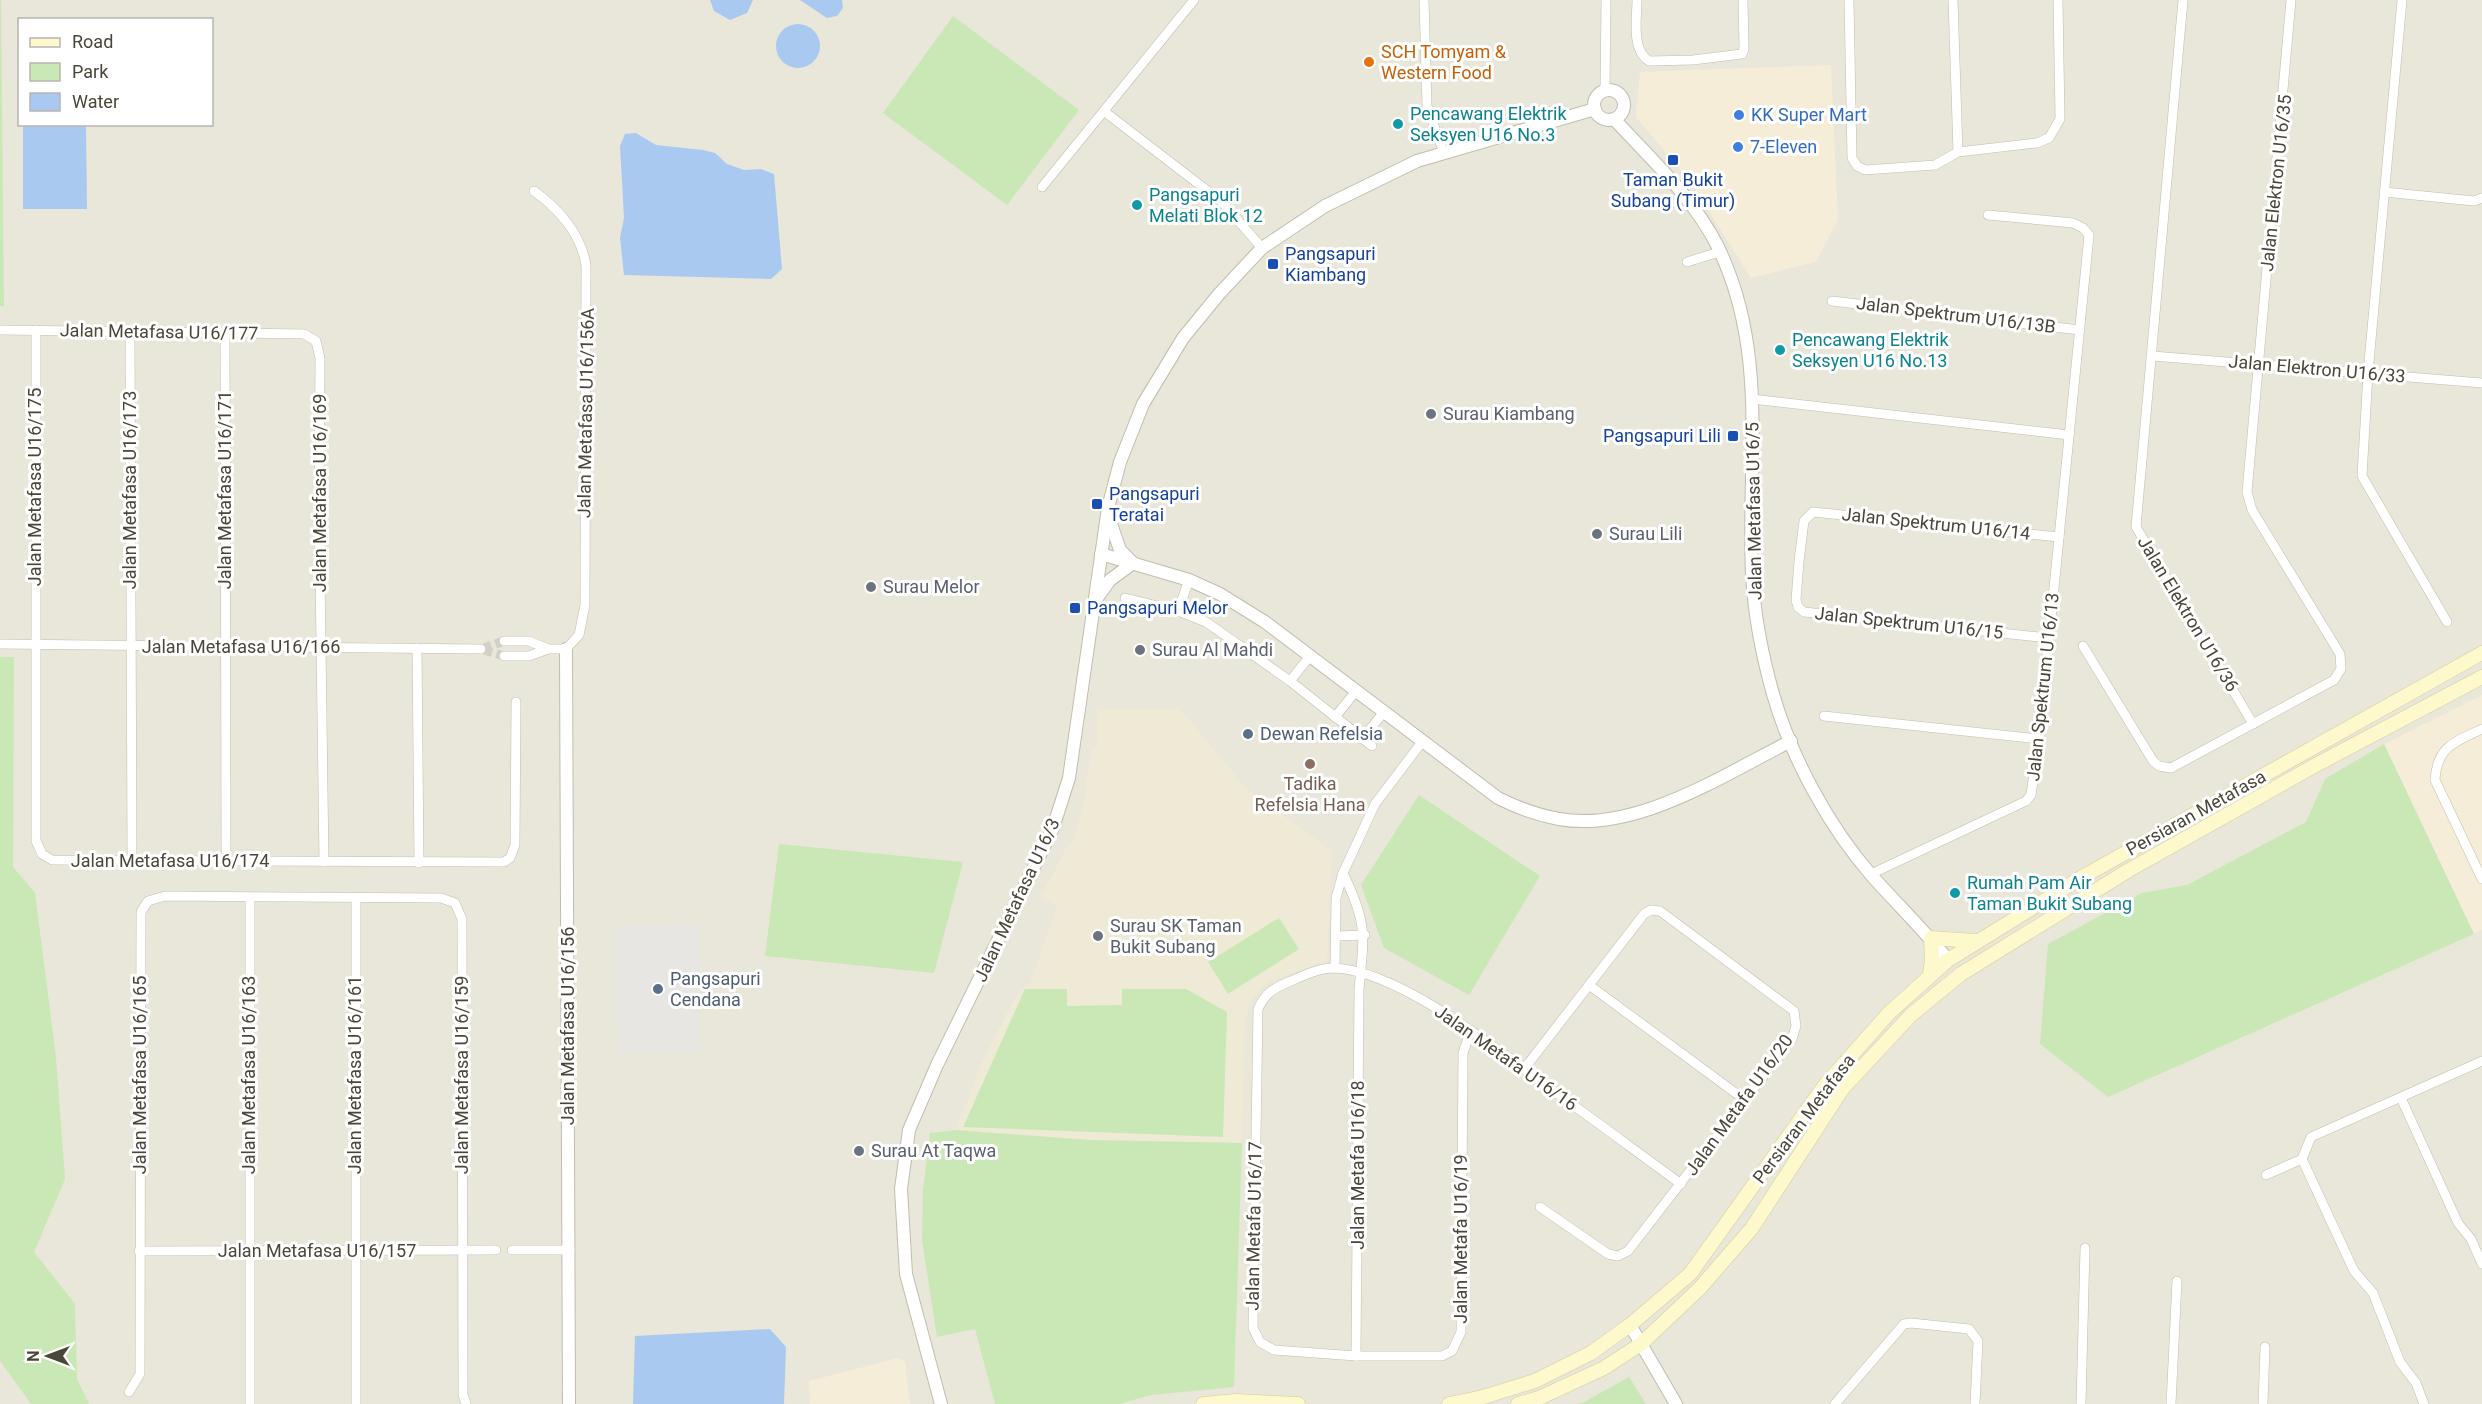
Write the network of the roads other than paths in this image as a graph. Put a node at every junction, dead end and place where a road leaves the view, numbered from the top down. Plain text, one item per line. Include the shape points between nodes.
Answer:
1 (1194, 0) edge
2 (1424, 0) edge
3 (1606, 0) edge
4 (1637, 0) edge
5 (1743, 0) edge
6 (1849, 0) edge
7 (1953, 0) edge
8 (2058, 0) edge
9 (2183, 0) edge
10 (2291, 0) edge
11 (2402, 0) edge
12 (1605, 91) junction
13 (1595, 109) junction
14 (1105, 112) junction
15 (1614, 119) junction
16 (1958, 152) junction
17 (1444, 153) junction
18 (1042, 187) dead end
19 (534, 191) dead end
20 (2384, 192) junction
21 (2482, 198) edge
22 (1988, 215) dead end
23 (1262, 248) junction
24 (1719, 252) junction
25 (1687, 262) dead end
26 (1832, 301) dead end
27 (0, 330) edge
28 (36, 330) junction
29 (2080, 330) junction
30 (130, 333) junction
31 (225, 333) junction
32 (316, 341) joint
33 (2153, 356) junction
34 (2258, 365) junction
35 (2368, 374) junction
36 (2482, 383) edge
37 (1752, 399) junction
38 (2069, 435) junction
39 (1813, 512) joint
40 (1107, 514) junction
41 (2059, 537) junction
42 (1101, 554) junction
43 (1133, 563) junction
44 (1189, 580) junction
45 (1125, 598) dead end
46 (1094, 602) junction
47 (1178, 611) junction
48 (2447, 622) dead end
49 (2049, 638) junction
50 (504, 641) tunnel mouth
51 (0, 644) edge
52 (35, 644) junction
53 (129, 646) junction
54 (2083, 646) dead end
55 (321, 647) junction
56 (225, 648) junction
57 (417, 648) junction
58 (482, 649) dead end
59 (548, 649) junction
60 (566, 649) junction
61 (2482, 653) edge
62 (504, 656) tunnel mouth
63 (1310, 656) junction
64 (2482, 677) edge
65 (1290, 681) junction
66 (1356, 692) junction
67 (516, 702) dead end
68 (1384, 712) junction
69 (1824, 716) dead end
70 (1335, 717) junction
71 (2253, 724) junction
72 (2482, 729) edge
73 (1362, 739) junction
74 (2040, 739) junction
75 (1791, 741) junction
76 (1422, 742) junction
77 (1372, 746) dead end
78 (132, 861) junction
79 (226, 861) junction
80 (324, 862) junction
81 (419, 863) junction
82 (1343, 873) junction
83 (1870, 874) junction
84 (2482, 879) edge
85 (249, 898) junction
86 (356, 898) junction
87 (1365, 935) junction
88 (1336, 936) junction
89 (1931, 938) junction
90 (1977, 941) junction
91 (1948, 960) junction
92 (1981, 961) junction
93 (1335, 968) junction
94 (1361, 974) junction
95 (1930, 975) junction
96 (1589, 985) junction
97 (1258, 1009) joint
98 (1471, 1030) junction
99 (2482, 1061) edge
100 (1524, 1069) junction
101 (2402, 1098) junction
102 (1745, 1100) junction
103 (2302, 1159) junction
104 (2266, 1175) dead end
105 (1682, 1184) junction
106 (1540, 1207) dead end
107 (2085, 1248) dead end
108 (465, 1249) junction
109 (496, 1250) dead end
110 (512, 1250) dead end
111 (570, 1250) junction
112 (139, 1251) junction
113 (250, 1251) junction
114 (356, 1251) junction
115 (2482, 1264) edge
116 (2177, 1281) dead end
117 (1630, 1326) junction
118 (1641, 1344) junction
119 (2265, 1347) dead end
120 (1356, 1356) junction
121 (129, 1392) dead end
122 (250, 1404) edge
123 (356, 1404) edge
124 (466, 1404) edge
125 (569, 1404) edge
126 (941, 1404) edge
127 (1203, 1404) edge
128 (1298, 1404) edge
129 (1449, 1404) edge
130 (1518, 1404) edge
131 (1676, 1404) edge
132 (1835, 1404) edge
133 (1975, 1404) edge
134 (2081, 1404) edge
135 (2171, 1404) edge
136 (2263, 1404) edge
137 (2424, 1404) edge

1 - 14 street
2 - 17 street via 1427,106
3 - 12 street
4 - 5 street via 1638,48 1649,61 1742,54
6 - 16 street via 1852,158 1857,166 1865,170 1935,165
7 - 16 street
8 - 16 street via 2060,119 2056,130 2037,143
9 - 33 street
10 - 34 street, Jalan Elektron U16/35
11 - 20 street
12 - 13 street via 1596,98
12 - 15 street via 1616,92 1623,101 1622,112
13 - 15 street via 1602,118
13 - 17 street, Jalan Metafasa U16/3
14 - 18 street
14 - 23 street via 1222,202
15 - 24 street, Jalan Metafasa U16/5 via 1692,204
17 - 23 street, Jalan Metafasa U16/3 via 1417,161 1326,206
19 - 60 street, Jalan Metafasa U16/156A via 548,201 574,232 585,254 586,266 585,605 579,635
20 - 21 street via 2474,201
20 - 35 street
22 - 29 street, Jalan Spektrum U16/13 via 2073,223 2089,235
23 - 40 street, Jalan Metafasa U16/3 via 1183,338 1143,404 1120,462
24 - 25 street
24 - 37 street, Jalan Metafasa U16/5 via 1738,299 1749,344
26 - 29 street, Jalan Spektrum U16/13B
27 - 28 street, Jalan Metafasa U16/177
28 - 30 street, Jalan Metafasa U16/177
28 - 52 street, Jalan Metafasa U16/175
29 - 38 street, Jalan Spektrum U16/13
30 - 31 street, Jalan Metafasa U16/177
30 - 53 street, Jalan Metafasa U16/173
31 - 32 street, Jalan Metafasa U16/177 via 304,334
31 - 56 street, Jalan Metafasa U16/171
32 - 55 street, Jalan Metafasa U16/169 via 320,358
33 - 34 street, Jalan Elektron U16/33
33 - 71 street, Jalan Elektron U16/36 via 2136,527
34 - 35 street, Jalan Elektron U16/33
34 - 71 street via 2248,501 2342,661 2334,680
35 - 36 street, Jalan Elektron U16/33
35 - 48 street via 2364,482
37 - 38 street
37 - 75 street, Jalan Metafasa U16/5 via 1755,608 1774,697
38 - 41 street, Jalan Spektrum U16/13
39 - 41 street, Jalan Spektrum U16/14
39 - 49 street, Jalan Spektrum U16/15 via 1804,520 1799,561 1796,600 1804,612
40 - 42 street, Jalan Metafasa U16/3
40 - 43 street via 1120,550
41 - 49 street, Jalan Spektrum U16/13
42 - 43 street
42 - 46 street, Jalan Metafasa U16/3
43 - 44 street
43 - 46 street via 1110,580
44 - 47 street
44 - 63 street via 1265,622
45 - 47 street
46 - 126 street, Jalan Metafasa U16/3 via 1069,778 1053,828 909,1130 901,1189 906,1274
47 - 65 street via 1206,622
49 - 74 street, Jalan Spektrum U16/13
50 - 59 street via 529,641
51 - 52 street, Jalan Metafasa U16/166
52 - 53 street, Jalan Metafasa U16/166
52 - 78 street, Jalan Metafasa U16/174 via 36,841 42,854 52,860
53 - 56 street, Jalan Metafasa U16/166
53 - 78 street, Jalan Metafasa U16/173
54 - 71 street via 2153,761 2164,767 2177,767
55 - 56 street, Jalan Metafasa U16/166
55 - 57 street, Jalan Metafasa U16/166
55 - 80 street, Jalan Metafasa U16/169
56 - 79 street, Jalan Metafasa U16/171
57 - 58 street, Jalan Metafasa U16/166
57 - 81 street
59 - 60 street
59 - 62 street via 529,656
60 - 111 street, Jalan Metafasa U16/156
61 - 90 main road, Persiaran Metafasa via 2084,876
63 - 65 street
63 - 66 street
64 - 92 main road, Persiaran Metafasa via 2128,870
65 - 70 street
66 - 68 street
66 - 70 street
67 - 81 street, Jalan Metafasa U16/174 via 515,845 510,858 497,864
68 - 73 street
68 - 76 street
69 - 74 street
70 - 73 street
72 - 84 street via 2442,751 2435,780
73 - 77 street
74 - 83 street, Jalan Spektrum U16/13 via 2031,795 2026,801
75 - 76 street via 1639,815 1596,821 1561,820 1498,798
75 - 83 street, Jalan Metafasa U16/5 via 1824,811
76 - 82 street via 1375,804
78 - 79 street, Jalan Metafasa U16/174
79 - 80 street, Jalan Metafasa U16/174
80 - 81 street, Jalan Metafasa U16/174
82 - 87 street, Jalan Metafa U16/18 via 1358,904
82 - 88 street via 1336,898
83 - 89 street, Jalan Metafasa U16/5
85 - 86 street
85 - 112 street, Jalan Metafasa U16/165 via 165,896 148,901 141,912
85 - 113 street, Jalan Metafasa U16/163
86 - 108 street, Jalan Metafasa U16/159 via 441,898 455,903 462,919
86 - 114 street, Jalan Metafasa U16/161
87 - 88 street
87 - 94 street, Jalan Metafa U16/18
88 - 93 street
89 - 90 main road
89 - 91 street, Jalan Metafasa U16/5
89 - 95 main road
90 - 91 main road, Persiaran Metafasa
91 - 92 main road via 1959,964
91 - 95 main road, Persiaran Metafasa
92 - 118 main road, Persiaran Metafasa via 1911,1015 1843,1088 1752,1228 1700,1288
93 - 94 street, Jalan Metafa U16/16
93 - 97 street, Jalan Metafa U16/16 via 1319,970 1274,988
94 - 98 street, Jalan Metafa U16/16 via 1391,985
94 - 120 street, Jalan Metafa U16/18
95 - 117 main road, Persiaran Metafasa via 1889,1013 1824,1085 1690,1274
96 - 100 street, Jalan Metafa U16/20
96 - 102 street
96 - 102 street, Jalan Metafa U16/20 via 1644,914 1660,911 1794,1011 1796,1026 1792,1039
97 - 120 street, Jalan Metafa U16/17 via 1253,1328 1260,1342 1274,1350
98 - 100 street, Jalan Metafa U16/16
98 - 120 street, Jalan Metafa U16/19 via 1462,1053 1461,1332 1452,1351 1442,1356
99 - 101 street
100 - 105 street, Jalan Metafa U16/16
101 - 103 street via 2310,1137
101 - 115 street via 2458,1223
102 - 105 street, Jalan Metafa U16/20
103 - 104 street
103 - 137 street via 2354,1271 2373,1293 2400,1362 2416,1383
105 - 106 street, Jalan Metafa U16/20 via 1628,1251 1618,1256 1608,1254
107 - 134 street
108 - 109 street, Jalan Metafasa U16/157
108 - 114 street, Jalan Metafasa U16/157
108 - 124 street, Jalan Metafasa U16/159
110 - 111 street
111 - 125 street, Jalan Metafasa U16/156
112 - 113 street, Jalan Metafasa U16/157
112 - 121 street, Jalan Metafasa U16/165 via 140,1374
113 - 114 street, Jalan Metafasa U16/157
113 - 122 street, Jalan Metafasa U16/163
114 - 123 street, Jalan Metafasa U16/161
116 - 135 street
117 - 118 street
117 - 129 main road, Persiaran Metafasa via 1591,1353 1535,1381
118 - 130 main road, Persiaran Metafasa via 1604,1368
118 - 131 street
119 - 136 street
127 - 128 main road
132 - 133 street via 1904,1324 1911,1323 1968,1329 1974,1335 1978,1341

